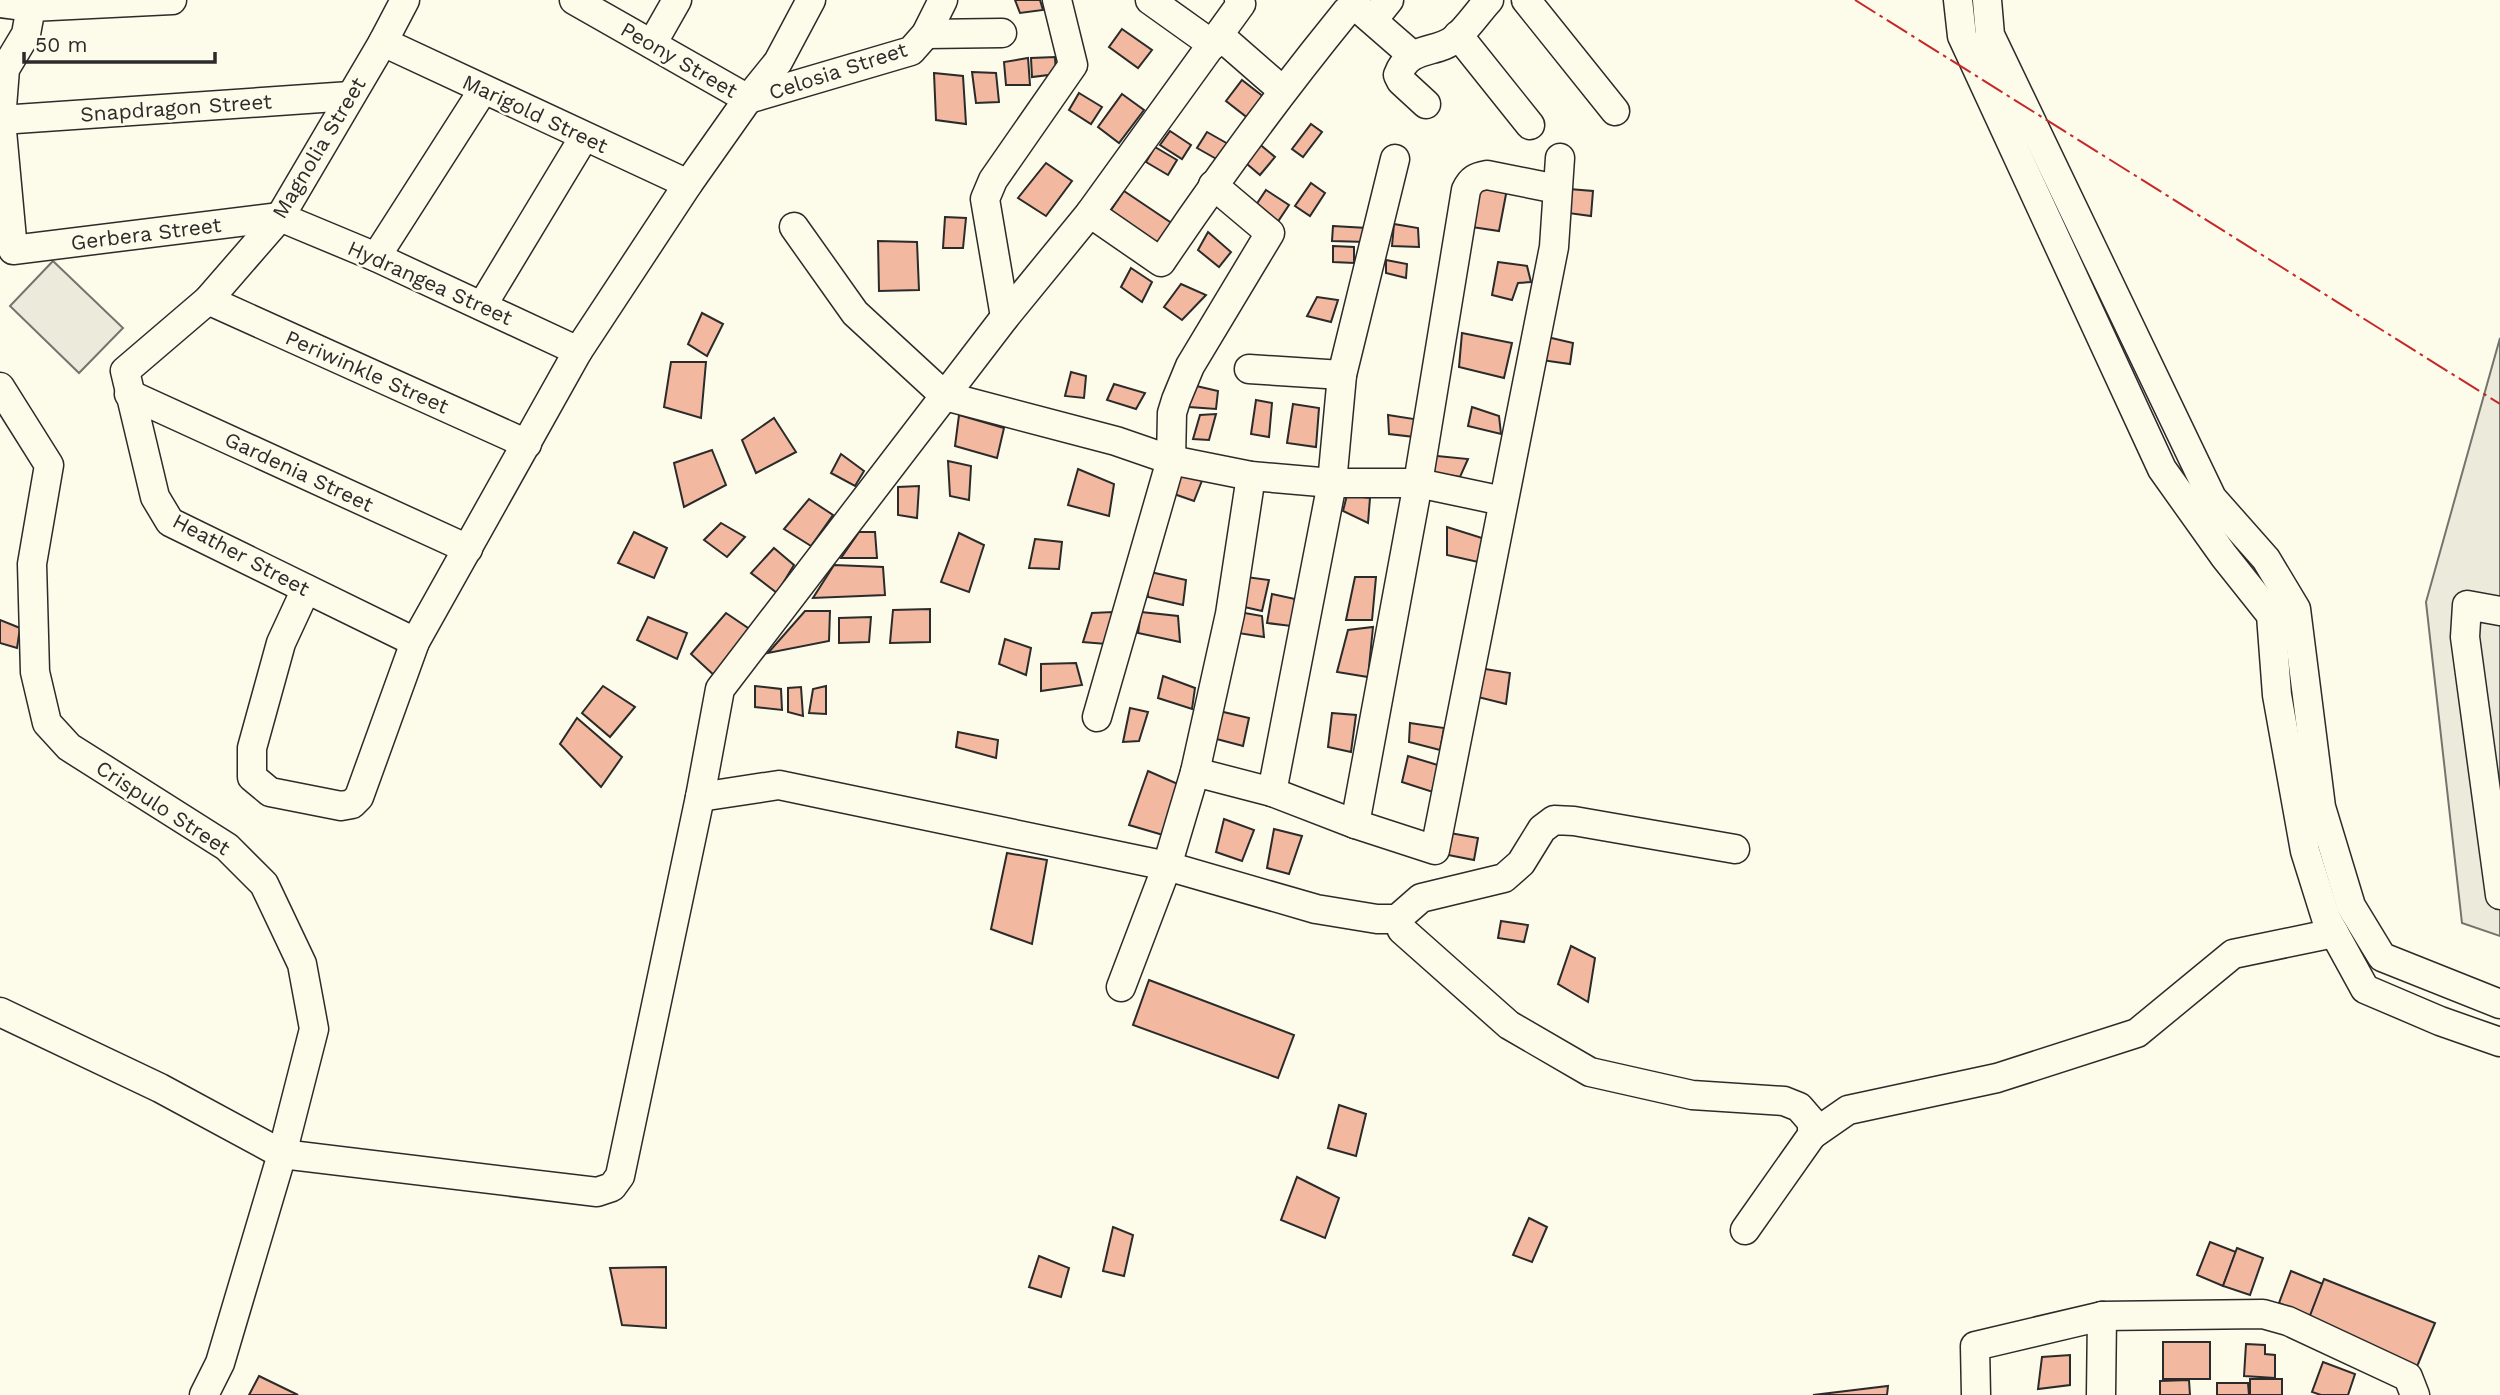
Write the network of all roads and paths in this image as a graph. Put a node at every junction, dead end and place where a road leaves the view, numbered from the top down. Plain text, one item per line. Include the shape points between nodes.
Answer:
1 (172, 0) edge
2 (405, 0) edge
3 (574, 0) edge
4 (677, 0) edge
5 (811, 0) edge
6 (943, 0) edge
7 (1057, 0) edge
8 (1150, 0) edge
9 (1489, 0) edge
10 (1526, 0) edge
11 (1958, 0) edge
12 (1987, 0) edge
13 (1243, 1) edge
14 (0, 3) edge
15 (29, 4) edge
16 (1340, 6) edge
17 (1381, 10) edge
18 (1002, 33) dead end
19 (926, 34) junction
20 (1458, 35) junction
21 (1216, 40) junction
22 (383, 42) junction
23 (652, 44) junction
24 (1412, 55) junction
25 (483, 90) junction
26 (1282, 90) junction
27 (350, 96) junction
28 (748, 99) junction
29 (1426, 104) dead end
30 (1615, 111) dead end
31 (1, 120) edge
32 (1530, 125) dead end
33 (584, 136) junction
34 (1560, 158) dead end
35 (1395, 159) dead end
36 (688, 184) junction
37 (1213, 185) junction
38 (1558, 189) junction
39 (1090, 213) junction
40 (280, 217) junction
41 (794, 227) dead end
42 (376, 257) junction
43 (208, 300) junction
44 (482, 306) junction
45 (1005, 317) junction
46 (578, 351) junction
47 (1249, 369) dead end
48 (1342, 374) junction
49 (127, 382) junction
50 (0, 387) edge
51 (946, 396) junction
52 (527, 444) junction
53 (1171, 460) junction
54 (1251, 476) junction
55 (1332, 483) junction
56 (1418, 483) junction
57 (1503, 501) junction
58 (468, 549) junction
59 (306, 589) junction
60 (2500, 611) edge
61 (415, 642) junction
62 (1097, 717) dead end
63 (1195, 772) junction
64 (1272, 792) junction
65 (700, 797) junction
66 (1356, 824) junction
67 (1735, 849) dead end
68 (1167, 866) junction
69 (2500, 895) edge
70 (1397, 919) junction
71 (2334, 933) junction
72 (1121, 987) dead end
73 (2500, 1004) edge
74 (0, 1012) edge
75 (2500, 1042) edge
76 (1812, 1135) junction
77 (282, 1154) junction
78 (1745, 1230) dead end
79 (2102, 1315) junction
80 (204, 1395) edge
81 (1976, 1395) edge
82 (2101, 1395) edge
83 (2415, 1395) edge

1 - 15 street
2 - 22 street, Magnolia Street
3 - 23 street, Peony Street
4 - 23 street
5 - 28 street via 778,62
6 - 19 street, Celosia Street
7 - 45 street via 1073,65 993,180 985,199
8 - 21 street
9 - 20 street
10 - 30 street
11 - 71 street via 1962,36 2162,469 2271,615 2277,695 2305,851
12 - 73 street via 1990,35 2212,498 2266,559 2296,609 2321,807 2351,906 2382,957
13 - 21 street
14 - 15 street
15 - 31 street via 26,34 5,69
16 - 17 street
16 - 26 street
17 - 24 street
18 - 19 street
19 - 28 street, Celosia Street via 911,51
20 - 24 street
20 - 32 street
21 - 26 street
21 - 39 street
22 - 25 street, Marigold Street
22 - 27 street, Magnolia Street
23 - 28 street, Peony Street
24 - 29 street via 1398,75
25 - 33 street, Marigold Street
25 - 42 street
26 - 37 street
27 - 31 street, Snapdragon Street
27 - 40 street, Magnolia Street
28 - 36 street
31 - 40 street, Gerbera Street via 13,250
33 - 36 street, Marigold Street
33 - 44 street
34 - 38 street
35 - 48 street
36 - 46 street
37 - 39 street via 1161,262
37 - 53 street via 1270,233 1190,366 1172,413
38 - 56 street via 1488,175 1477,177 1466,190
38 - 57 street via 1554,247
39 - 45 street
40 - 42 street, Hydrangea Street
40 - 43 street, Magnolia Street
41 - 51 street via 855,313
42 - 44 street, Hydrangea Street
43 - 49 street, Magnolia Street
43 - 52 street, Periwinkle Street
44 - 46 street, Hydrangea Street
45 - 51 street
46 - 52 street
47 - 48 street
48 - 55 street
49 - 58 street, Gardenia Street
49 - 59 street, Heather Street via 155,497 170,522
50 - 77 street, Crispulo Street via 49,465 32,564 35,672 47,723 69,747 227,846 264,884 302,964 314,1029
51 - 53 street
51 - 65 street via 720,689
52 - 58 street
53 - 54 street
53 - 62 street
54 - 55 street
54 - 63 street via 1230,614
55 - 56 street
55 - 64 street
56 - 57 street
56 - 66 street
57 - 66 street via 1435,850
58 - 61 street
59 - 61 street, Heather Street
59 - 61 street via 281,643 252,748 252,777 270,792 341,806 359,797
60 - 69 street via 2467,605 2465,637
63 - 64 street
63 - 68 street
64 - 66 street
65 - 68 street via 779,785
65 - 77 street via 621,1176 612,1187 597,1192
67 - 70 street via 1554,820 1504,878 1421,898
68 - 70 street via 1316,909
68 - 72 street
70 - 76 street via 1402,930 1509,1025 1590,1072 1692,1095 1784,1101 1799,1107 1812,1122
71 - 75 street via 2365,989
71 - 76 street via 2233,954 2137,1033 1997,1078 1847,1110
74 - 77 street via 160,1088
76 - 78 street
77 - 80 street, Crispulo Street via 220,1363
79 - 81 street via 1975,1346
79 - 82 street
79 - 83 street via 2263,1314 2288,1321 2408,1377

